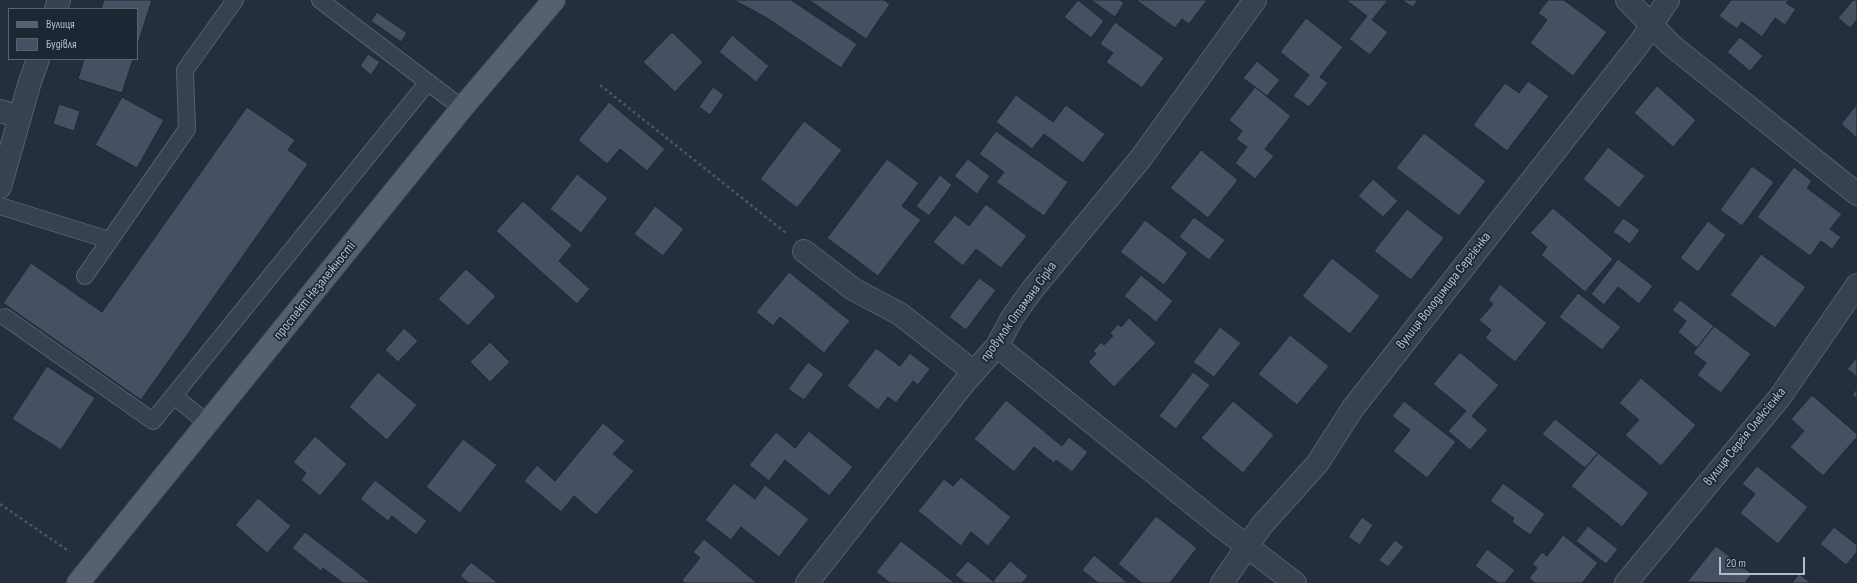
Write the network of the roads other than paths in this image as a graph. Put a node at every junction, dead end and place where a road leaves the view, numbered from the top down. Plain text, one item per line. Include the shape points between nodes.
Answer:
1 (235, 0) edge
2 (320, 0) edge
3 (554, 0) edge
4 (1256, 0) edge
5 (1627, 0) edge
6 (1668, 0) edge
7 (1652, 25) junction
8 (37, 60) edge
9 (428, 82) junction
10 (462, 108) junction
11 (10, 114) edge
12 (0, 187) edge
13 (1857, 194) edge
14 (0, 206) edge
15 (109, 240) junction
16 (804, 251) road end
17 (85, 276) dead end
18 (1857, 285) edge
19 (5, 318) dead end
20 (997, 346) junction
21 (974, 372) junction
22 (174, 396) junction
23 (207, 423) junction
24 (1247, 546) junction
25 (78, 583) edge
26 (807, 583) edge
27 (1222, 583) edge
28 (1295, 583) edge
29 (1626, 583) edge

1 - 15 lane via 185,70 187,129
2 - 9 lane
3 - 10 main road, проспект Незалежності
4 - 20 street, провулок Отамана Сірка via 1141,158 1032,290 1012,318
5 - 7 street
6 - 7 street, вулиця Володимира Сергієнка
7 - 13 street via 1671,45
7 - 24 street, вулиця Володимира Сергієнка via 1353,408 1317,464 1262,524
8 - 11 street
9 - 10 lane
9 - 22 lane
10 - 23 main road, проспект Незалежності
11 - 12 street
14 - 15 lane
15 - 17 lane
16 - 21 street via 866,298 900,314
18 - 29 street, вулиця Сергія Олексієнка via 1780,397
19 - 22 lane via 153,421
20 - 21 street, провулок Отамана Сірка
20 - 24 street
21 - 26 street, провулок Отамана Сірка
22 - 23 lane
23 - 25 main road, проспект Незалежності
24 - 27 street, вулиця Володимира Сергієнка
24 - 28 street

